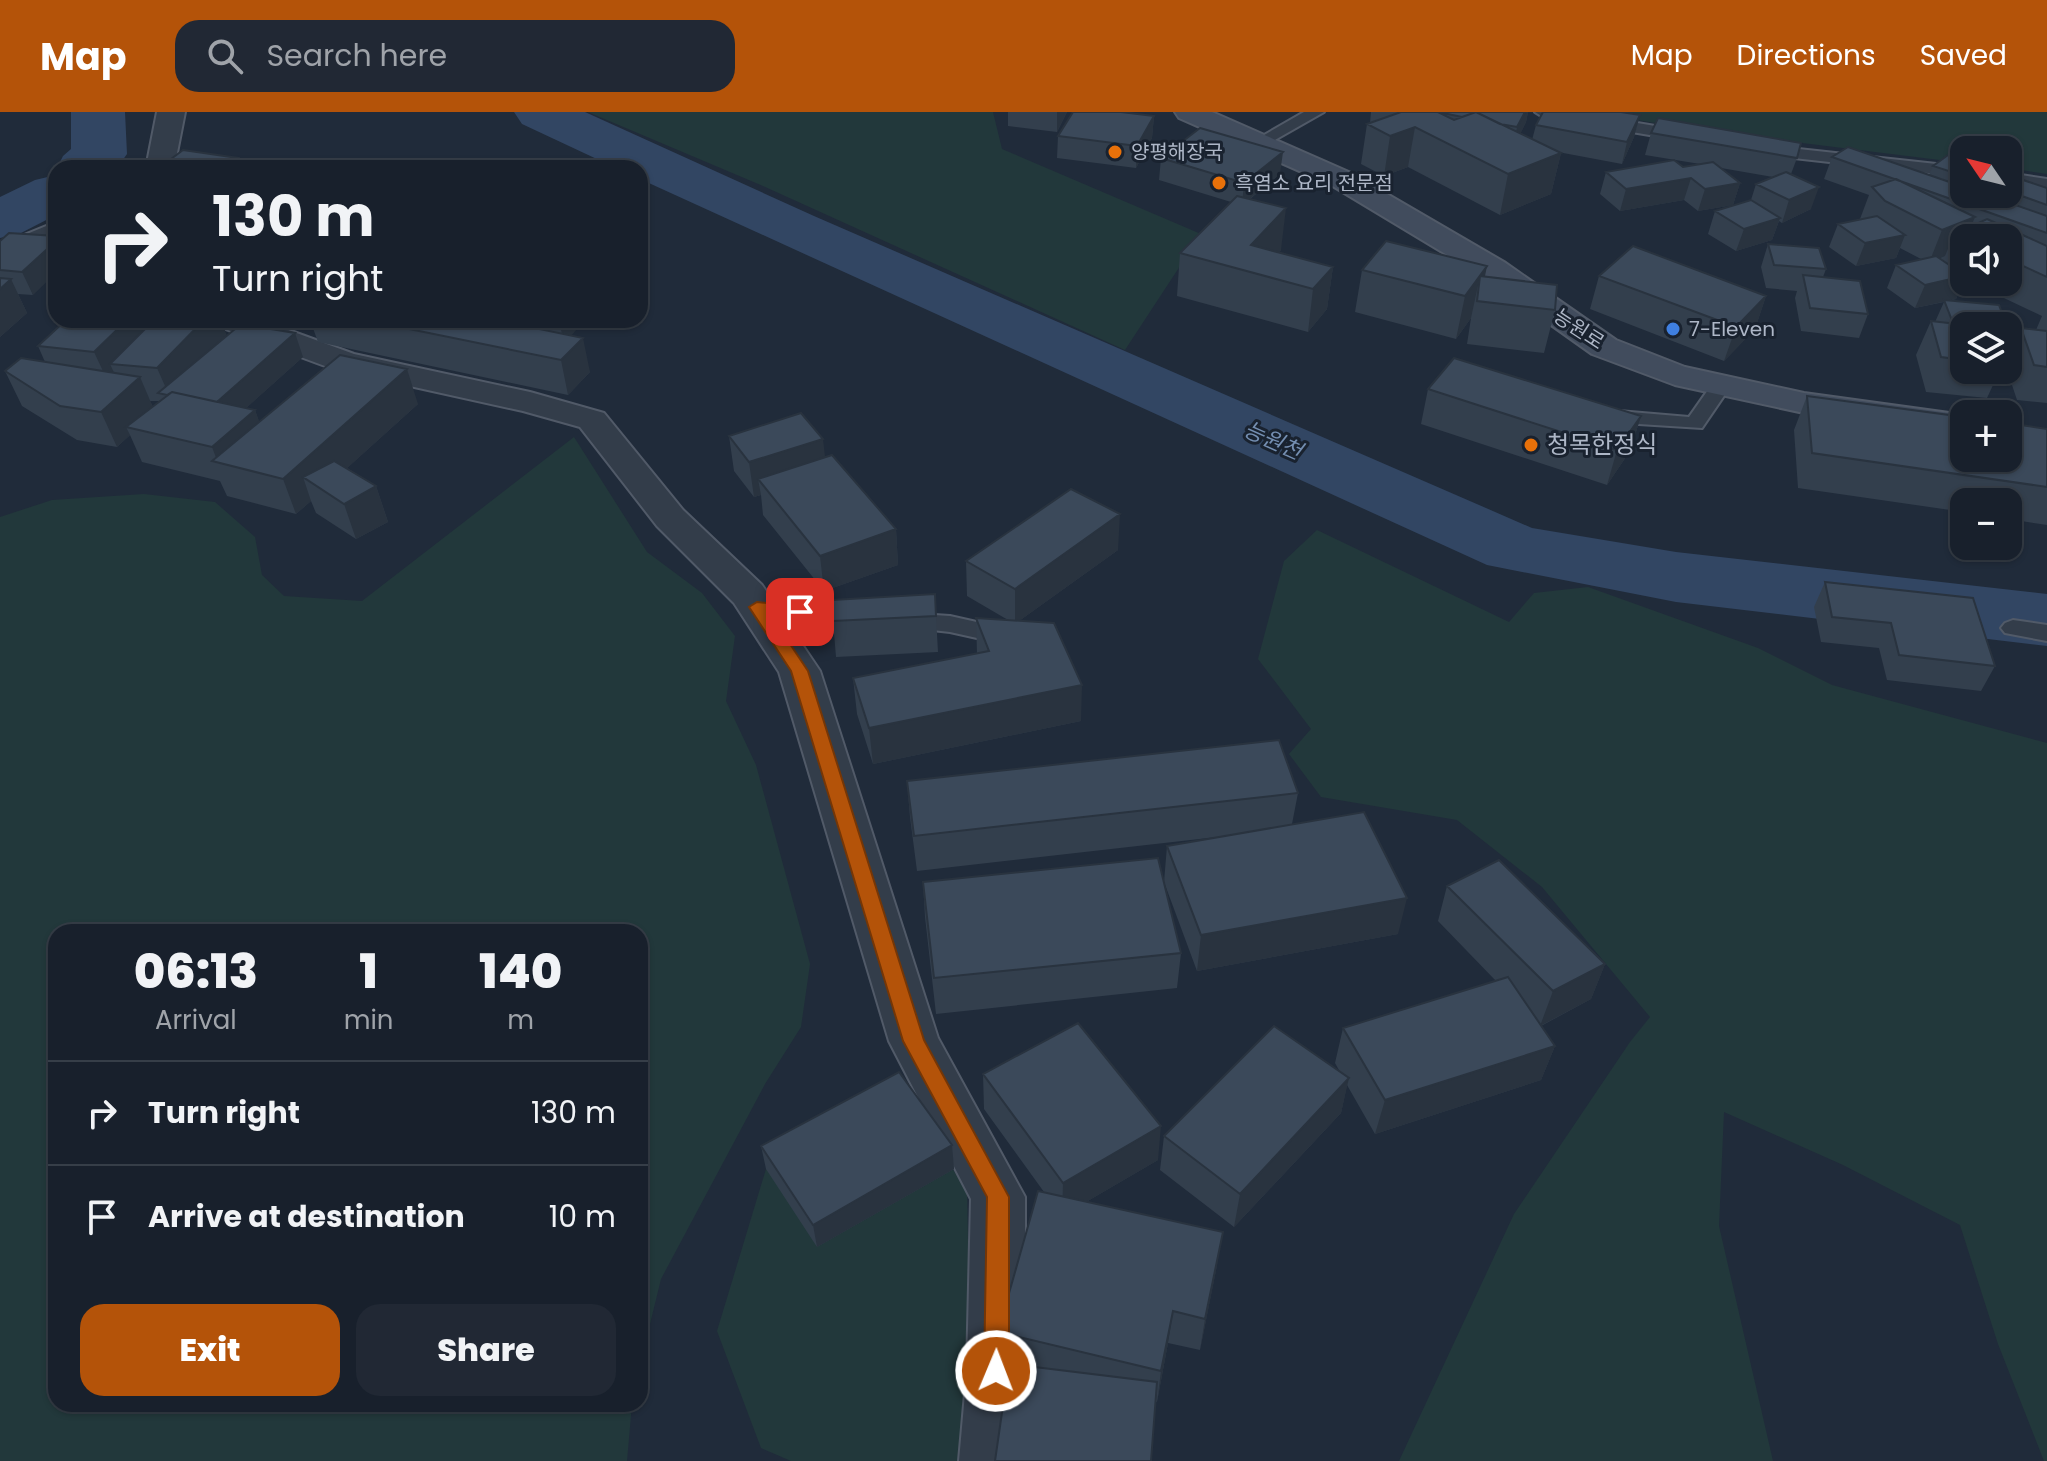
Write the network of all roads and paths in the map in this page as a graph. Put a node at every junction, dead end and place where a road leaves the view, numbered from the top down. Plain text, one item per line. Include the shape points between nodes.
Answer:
1 (171, 112) edge
2 (1189, 112) edge
3 (1316, 112) edge
4 (1543, 112) edge
5 (1698, 138) edge
6 (1260, 142) junction
7 (1741, 146) edge
8 (162, 160) edge
9 (1950, 170) edge
10 (2022, 180) edge
11 (2047, 184) edge
12 (48, 235) edge
13 (0, 256) edge
14 (253, 328) edge
15 (1722, 384) junction
16 (1593, 414) edge
17 (1950, 423) edge
18 (757, 607) junction
19 (2013, 628) dead end
20 (2047, 633) edge
21 (1004, 636) edge
22 (989, 1461) edge

1 - 8 street
2 - 6 street, 능원로
3 - 6 lane
4 - 5 lane
6 - 15 street, 능원로 via 1341,179 1493,269 1604,347 1675,375
7 - 9 lane
10 - 11 lane
12 - 13 street
14 - 18 street via 345,362 592,420 670,518
15 - 16 lane via 1695,424
15 - 17 street, 능원로 via 1804,403
18 - 21 lane via 950,624
18 - 22 street via 799,671 914,1041 998,1197
19 - 20 lane

